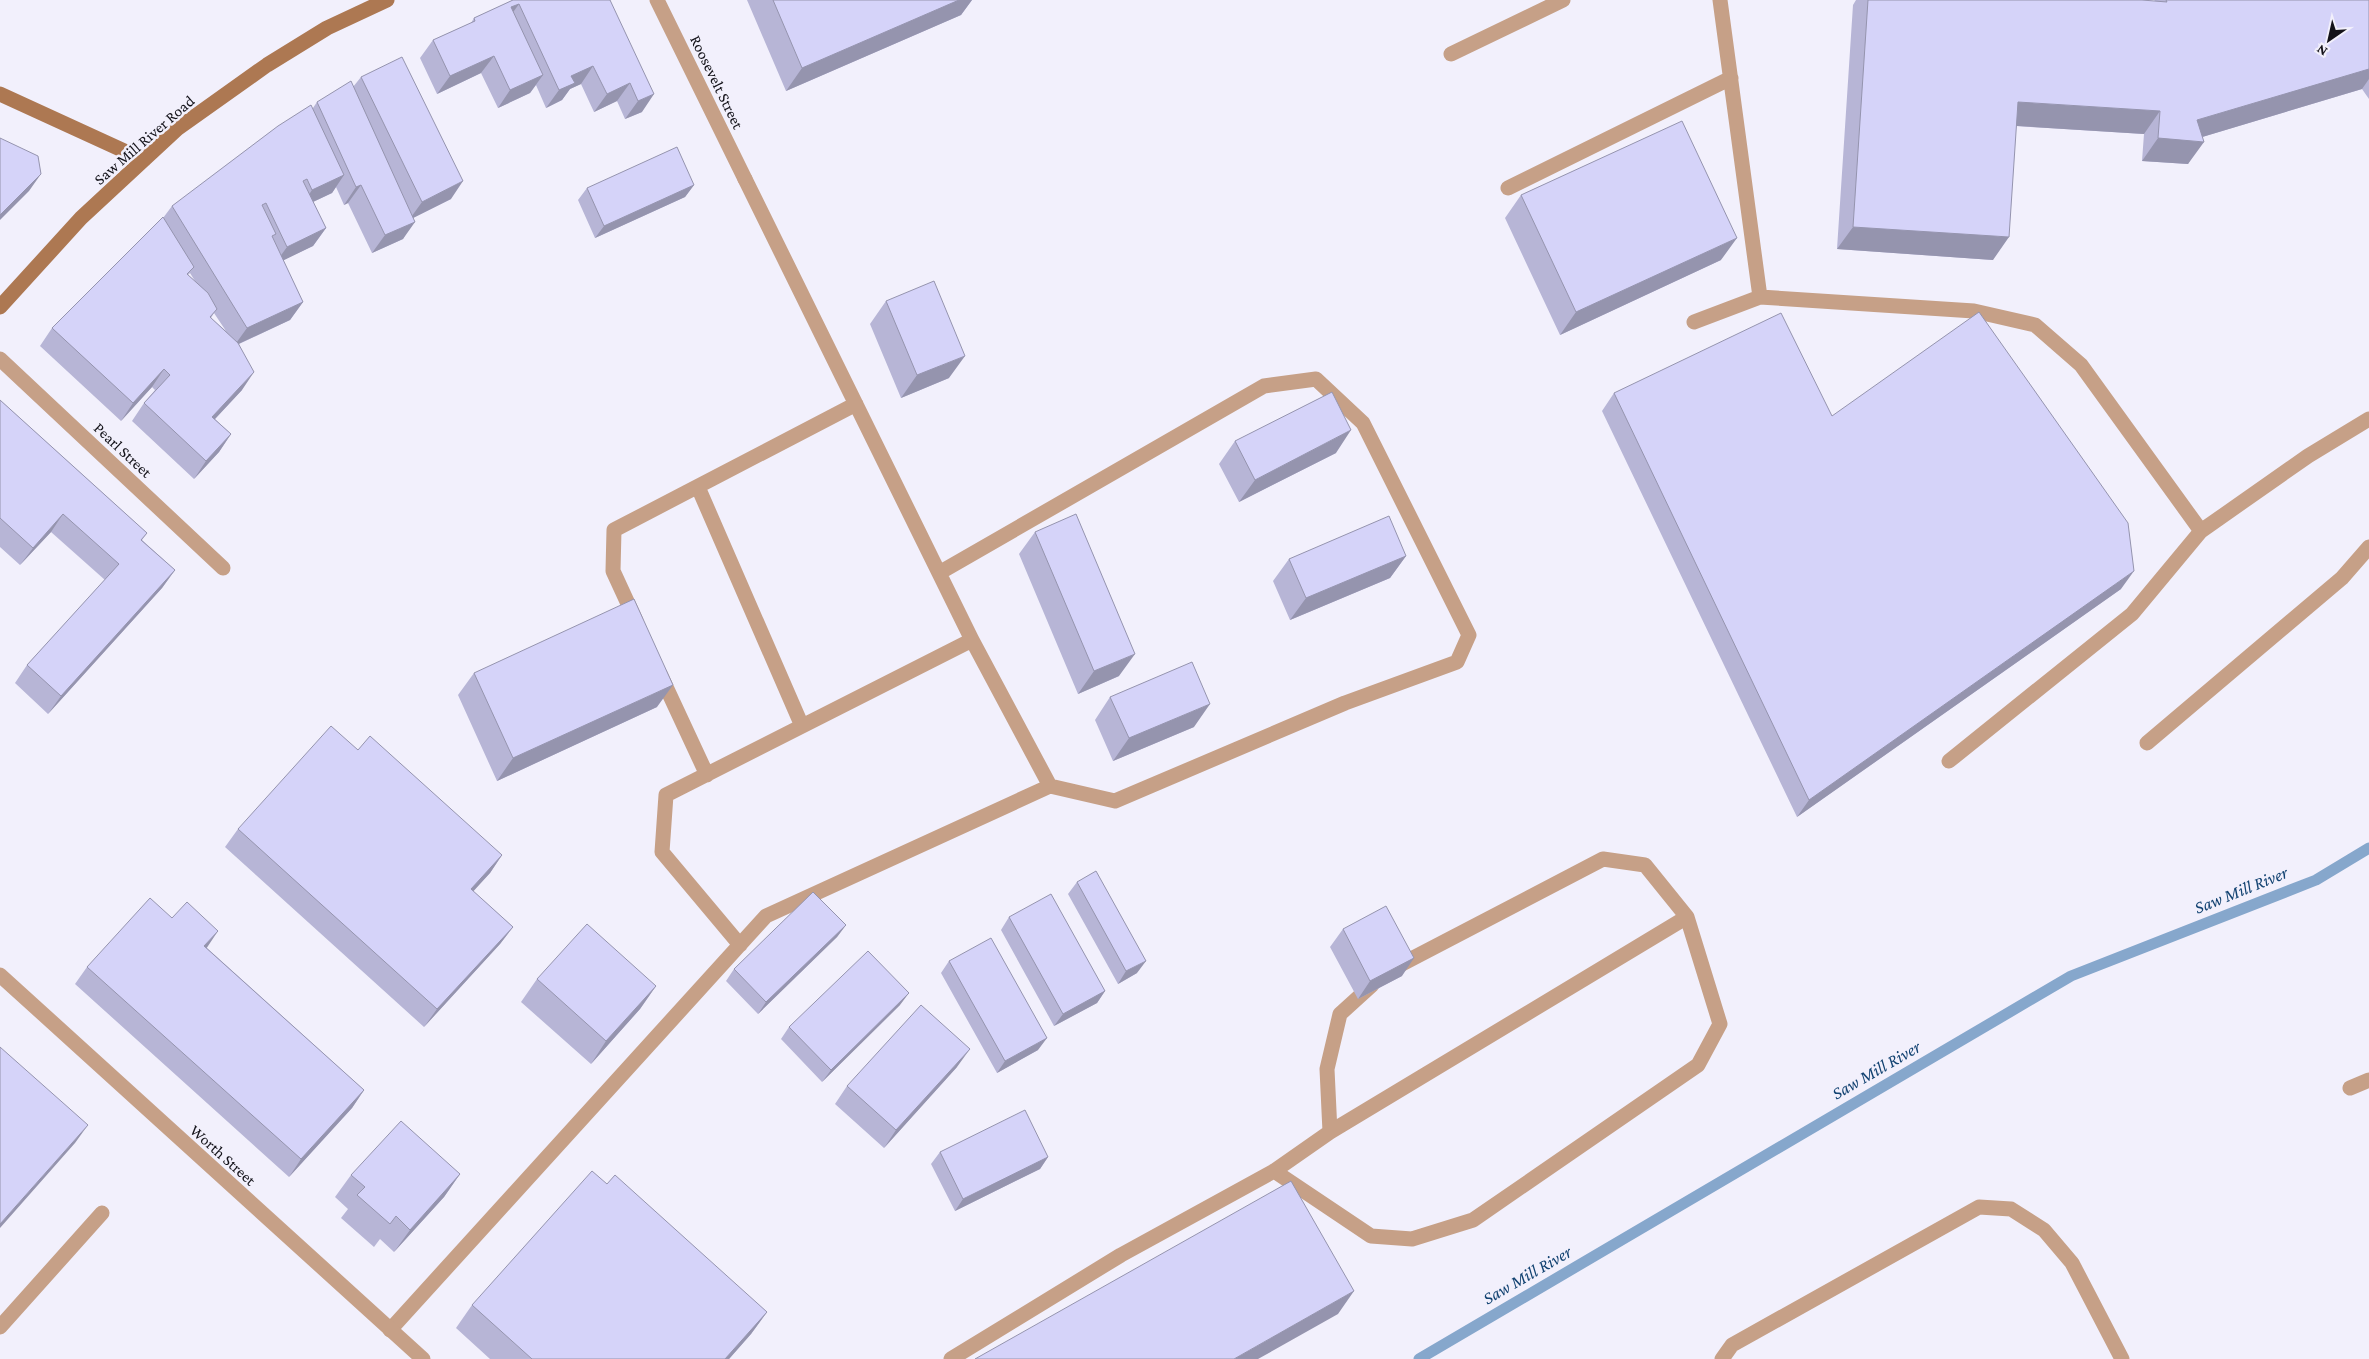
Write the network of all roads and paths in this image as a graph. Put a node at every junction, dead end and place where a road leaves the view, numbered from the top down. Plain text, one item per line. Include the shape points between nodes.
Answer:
1 (387, 0) edge
2 (657, 0) edge
3 (1562, 0) edge
4 (1720, 0) edge
5 (1451, 54) dead end
6 (1731, 78) junction
7 (0, 94) edge
8 (144, 160) junction
9 (1508, 188) dead end
10 (1760, 297) junction
11 (0, 307) edge
12 (1694, 322) dead end
13 (0, 359) edge
14 (856, 404) junction
15 (2369, 419) edge
16 (698, 487) junction
17 (2201, 531) junction
18 (2369, 547) edge
19 (223, 568) dead end
20 (939, 573) junction
21 (641, 633) edge
22 (972, 640) junction
23 (654, 660) edge
24 (802, 726) junction
25 (2147, 743) dead end
26 (1949, 761) dead end
27 (707, 775) junction
28 (1050, 786) junction
29 (1687, 917) junction
30 (740, 945) junction
31 (0, 975) edge
32 (2369, 1080) edge
33 (2350, 1088) dead end
34 (1330, 1132) junction
35 (1274, 1171) junction
36 (102, 1213) dead end
37 (0, 1327) edge
38 (390, 1330) junction
39 (423, 1359) edge
40 (951, 1359) edge
41 (1722, 1359) edge
42 (2122, 1359) edge

1 - 8 main road, Saw Mill River Road via 327,28 267,64 177,129
2 - 14 street, Roosevelt Street
3 - 5 street
4 - 6 street
6 - 9 street
6 - 10 street
7 - 8 main road
8 - 11 main road, Saw Mill River Road via 81,218
10 - 12 street
10 - 17 street via 1974,311 2035,325 2081,365
13 - 19 street, Pearl Street
14 - 16 street
14 - 20 street, Roosevelt Street
15 - 17 street via 2308,456
16 - 21 street via 614,530 613,571
16 - 24 street
17 - 26 street via 2132,614
18 - 25 street via 2342,578
20 - 22 street, Roosevelt Street
20 - 28 street via 1264,386 1316,379 1363,423 1469,635 1457,662 1345,703 1115,801
22 - 24 street
22 - 28 street, Roosevelt Street
23 - 27 street
24 - 27 street
27 - 30 street via 666,795 662,852
28 - 30 street via 766,916
29 - 34 street
29 - 34 street via 1645,865 1603,859 1386,973 1340,1014 1327,1069
29 - 35 street via 1720,1024 1698,1065 1472,1220 1412,1238 1371,1236
30 - 38 street
31 - 38 street, Worth Street
32 - 33 street
34 - 35 street
35 - 40 street via 1121,1256
36 - 37 street
38 - 39 street, Worth Street
41 - 42 street via 1732,1345 1979,1207 2011,1209 2044,1230 2072,1264

